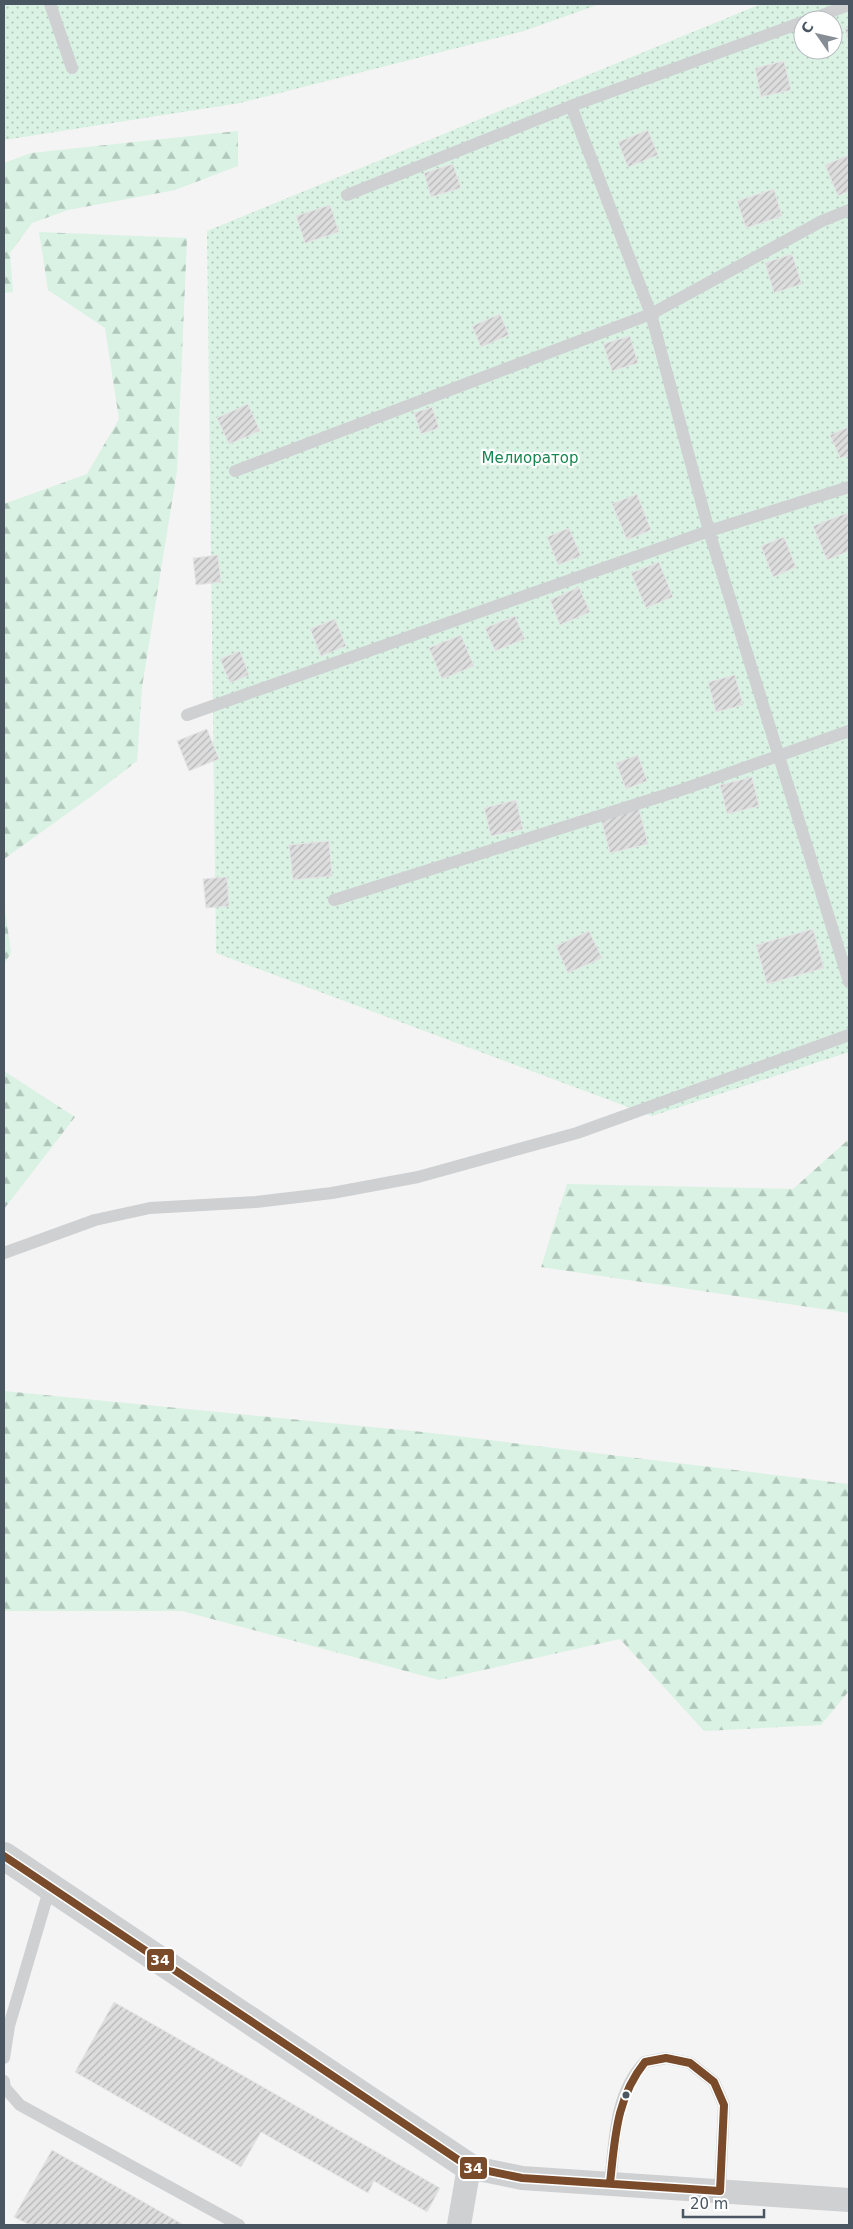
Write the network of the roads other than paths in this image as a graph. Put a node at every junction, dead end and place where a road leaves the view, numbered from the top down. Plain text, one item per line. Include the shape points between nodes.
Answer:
1 (50, 4) edge
2 (849, 5) edge
3 (836, 10) edge
4 (793, 26) edge
5 (72, 68) dead end
6 (570, 106) junction
7 (347, 195) dead end
8 (849, 210) edge
9 (650, 314) junction
10 (235, 471) dead end
11 (849, 487) edge
12 (709, 531) junction
13 (188, 715) dead end
14 (849, 730) edge
15 (779, 754) junction
16 (334, 900) dead end
17 (849, 982) edge
18 (849, 1035) edge
19 (4, 1254) edge
20 (4, 1856) edge
21 (50, 1887) junction
22 (4, 2058) edge
23 (4, 2081) edge
24 (469, 2167) junction
25 (610, 2184) junction
26 (720, 2191) junction
27 (849, 2200) edge
28 (239, 2225) edge
29 (459, 2225) edge

1 - 5 lane
2 - 3 lane
4 - 6 lane
6 - 7 lane
6 - 9 lane
8 - 9 lane via 822,221
9 - 10 lane
9 - 12 lane
11 - 12 lane
12 - 13 lane
12 - 15 lane
14 - 15 lane
15 - 16 lane via 681,790
15 - 17 lane
18 - 19 lane via 577,1133 418,1177 332,1193 256,1202 150,1208 95,1220
20 - 21 street
21 - 22 lane via 9,2026
21 - 24 street
23 - 28 lane via 5,2088 20,2105
24 - 25 street via 522,2178
24 - 29 street
25 - 26 street
25 - 26 lane via 620,2106 628,2083 645,2062 666,2058 690,2063 714,2082 724,2105
26 - 27 street

